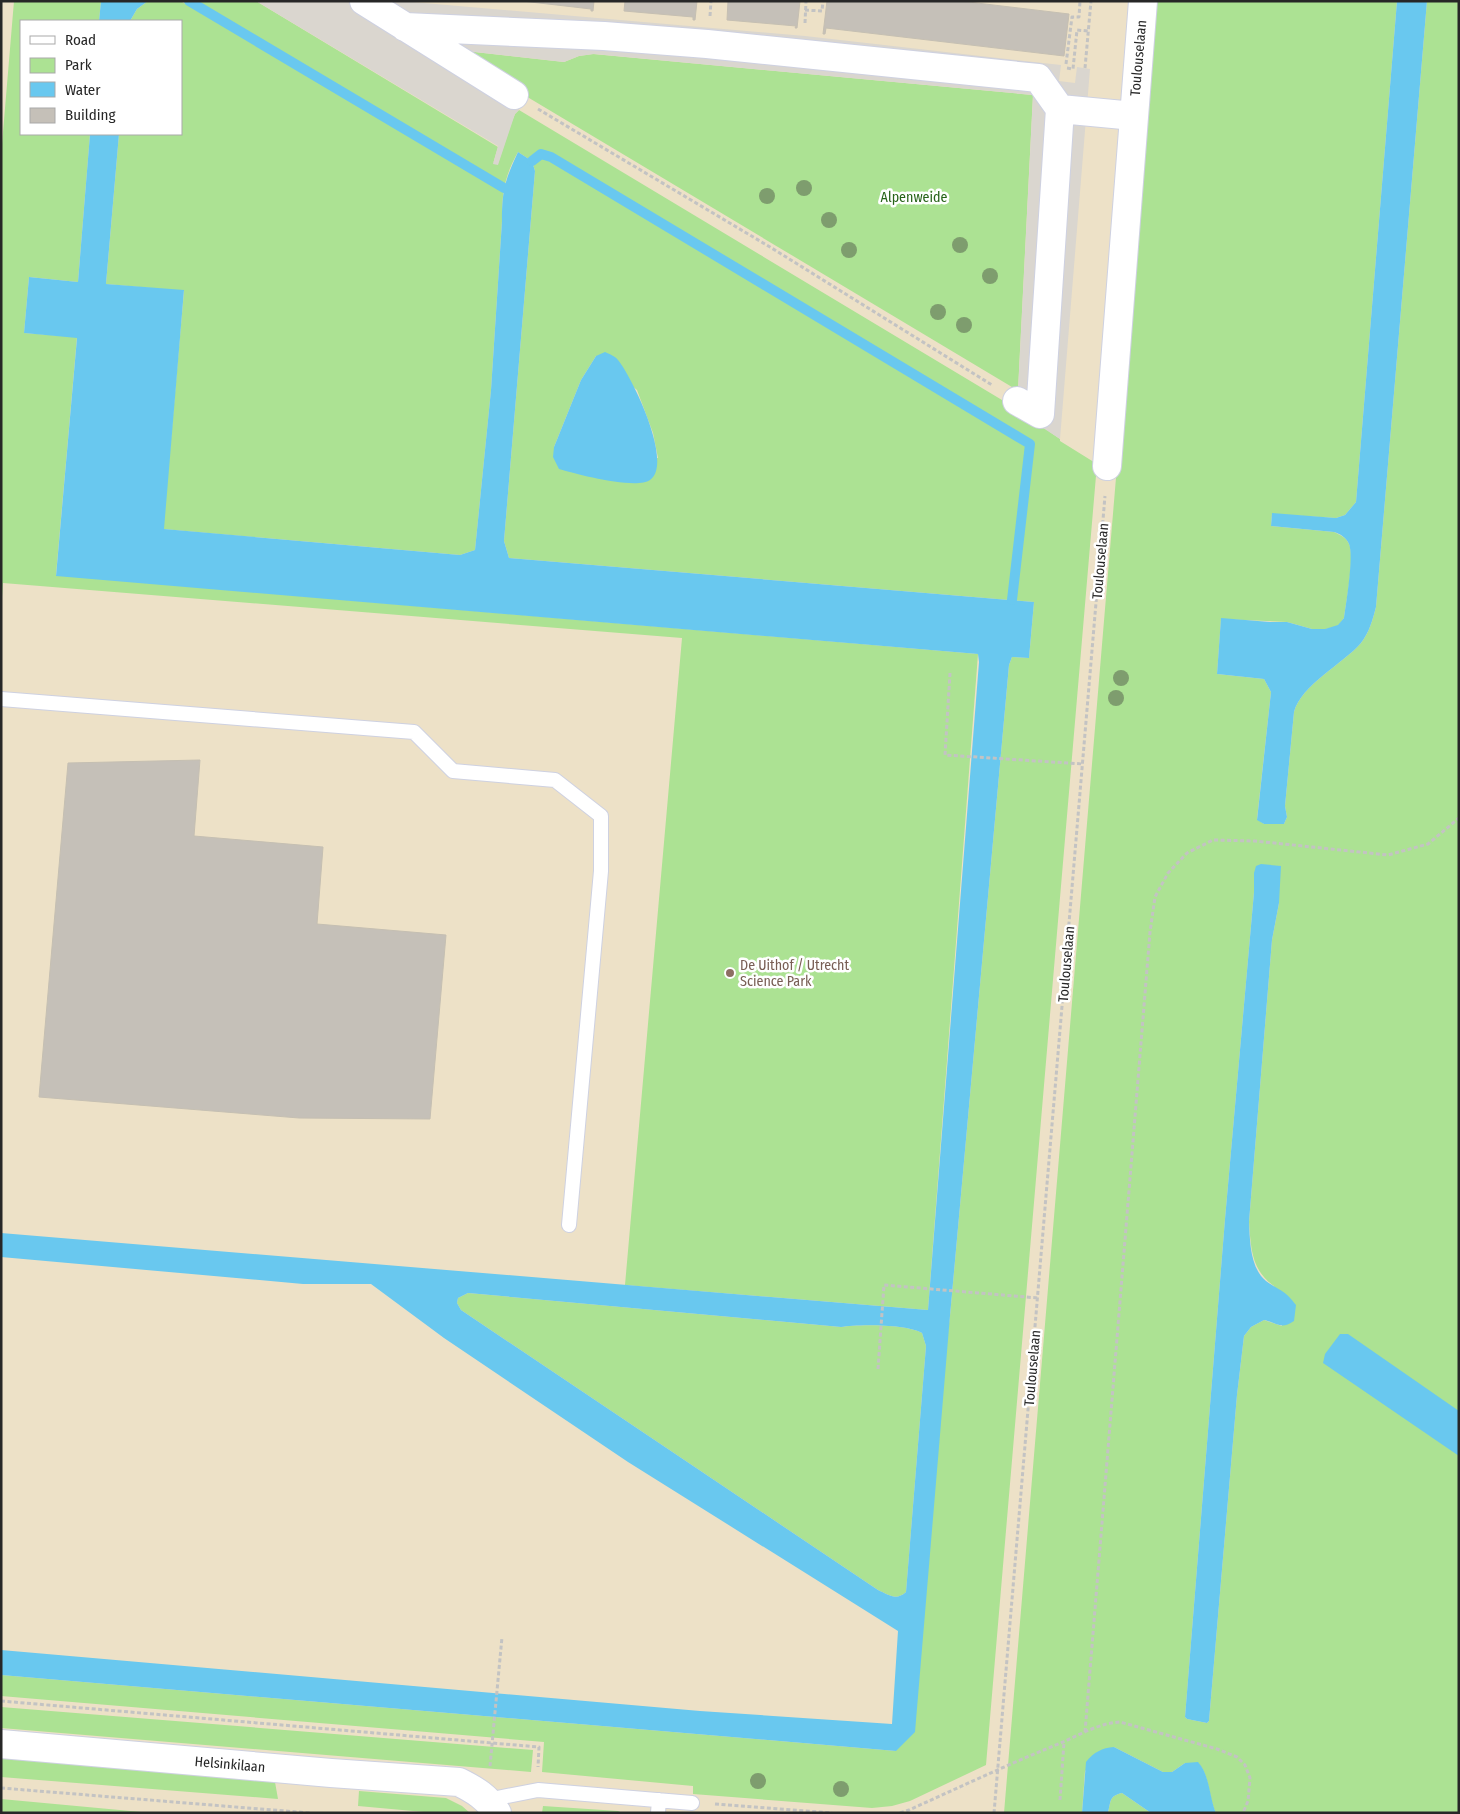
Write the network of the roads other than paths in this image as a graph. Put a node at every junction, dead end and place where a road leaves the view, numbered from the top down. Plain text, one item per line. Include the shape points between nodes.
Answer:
1 (364, 1) edge
2 (1143, 1) edge
3 (405, 27) junction
4 (514, 95) road end
5 (1060, 109) junction
6 (1134, 116) junction
7 (1018, 401) road end
8 (1107, 466) road end
9 (1, 699) edge
10 (569, 1225) dead end
11 (1, 1744) edge
12 (692, 1802) road end
13 (492, 1806) edge
14 (658, 1806) edge

1 - 3 street
2 - 6 street, Toulouselaan
3 - 4 street
3 - 5 street via 498,20 708,36 805,33 1038,78
5 - 6 street, Toulouselaan
5 - 7 street via 1040,414
6 - 8 street, Toulouselaan
9 - 10 lane via 414,732 453,772 555,780 601,816 600,871
11 - 13 street, Helsinkilaan via 459,1782 478,1791
12 - 14 lane
13 - 14 lane via 538,1790

